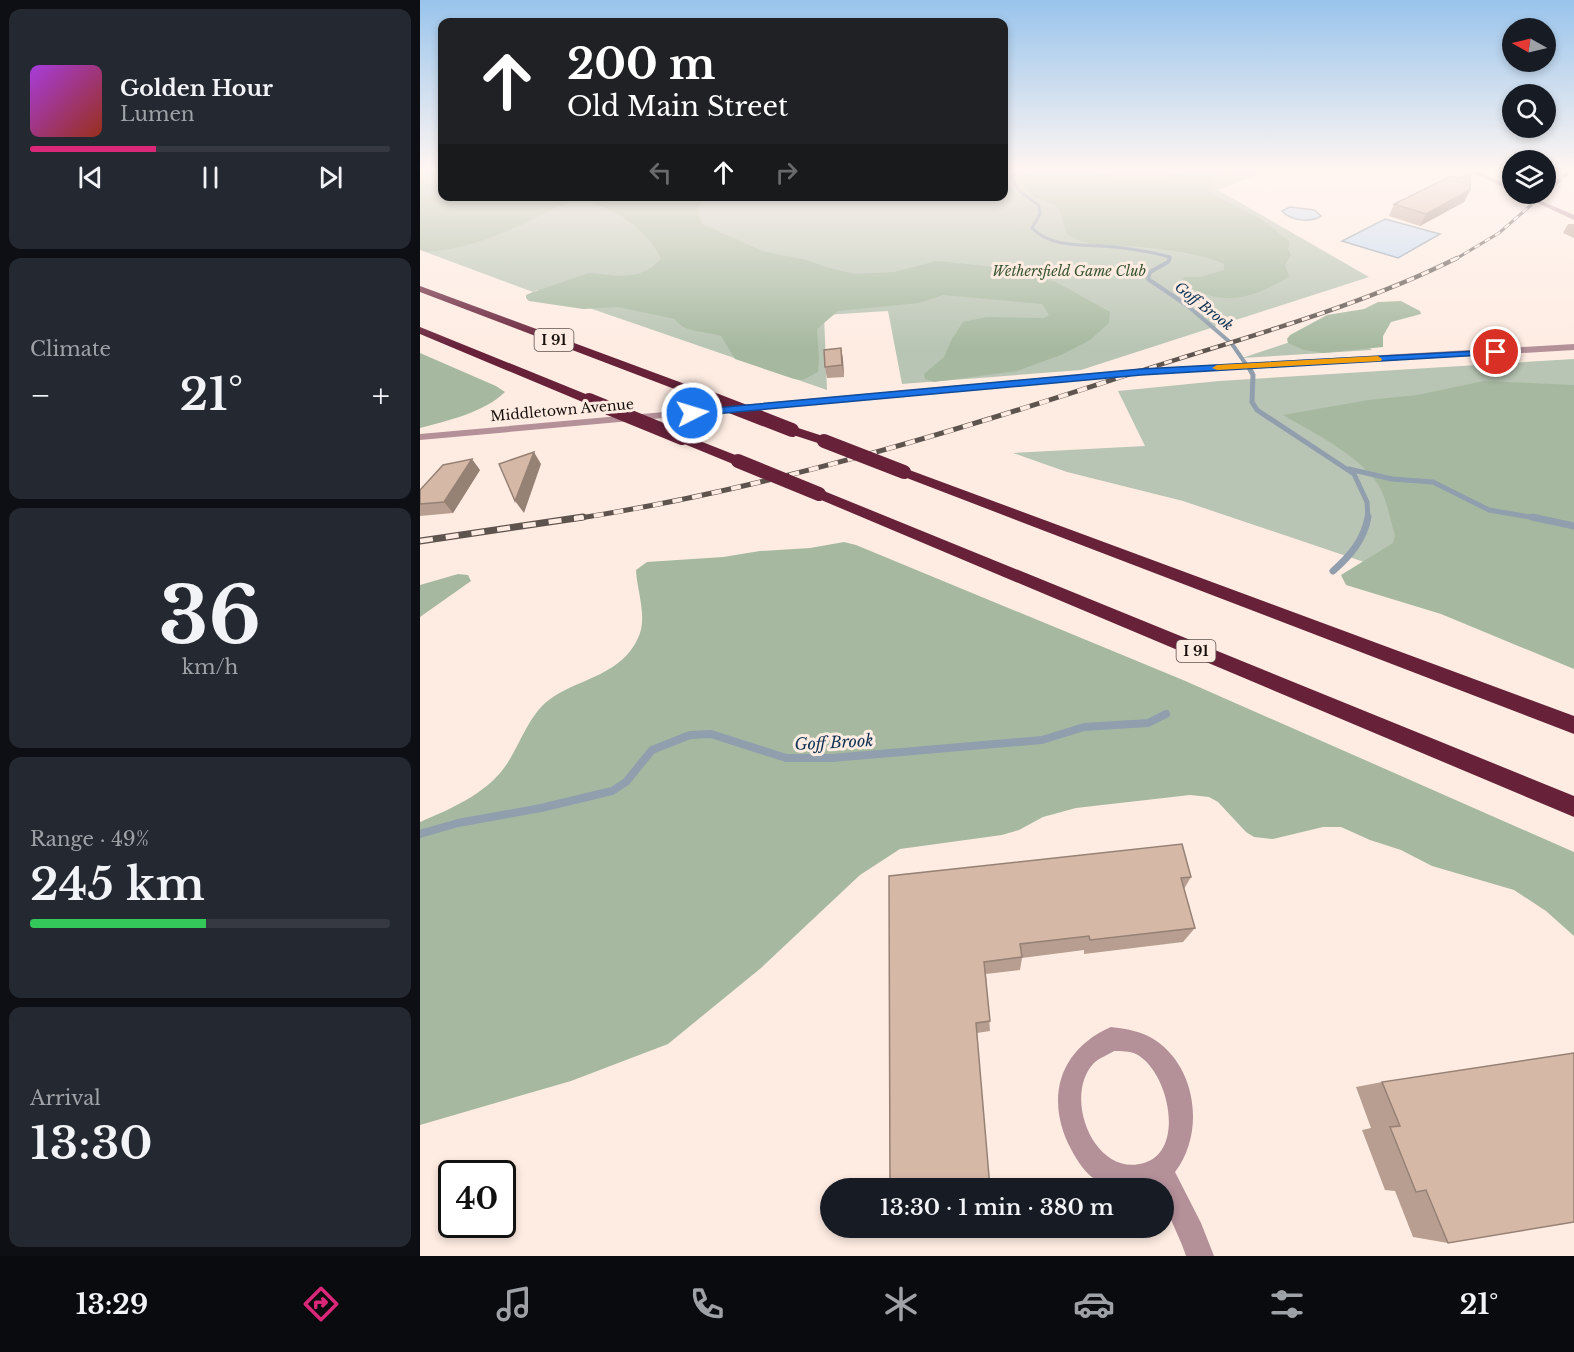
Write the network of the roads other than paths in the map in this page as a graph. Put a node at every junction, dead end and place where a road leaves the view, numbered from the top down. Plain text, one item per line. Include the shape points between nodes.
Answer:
1 (420, 289) edge
2 (420, 330) edge
3 (1574, 347) edge
4 (420, 437) edge
5 (1574, 725) edge
6 (1574, 807) edge
7 (1161, 1170) junction
8 (1200, 1256) edge

1 - 5 highway, I 91, bridge
2 - 6 highway, I 91, bridge
3 - 4 street, Middletown Avenue via 1137,372
7 - 7 street via 1181,1131 1182,1107 1176,1084 1145,1047 1111,1039 1095,1045 1077,1065 1068,1094 1077,1139 1089,1158 1106,1172 1125,1179 1143,1178
7 - 8 street

